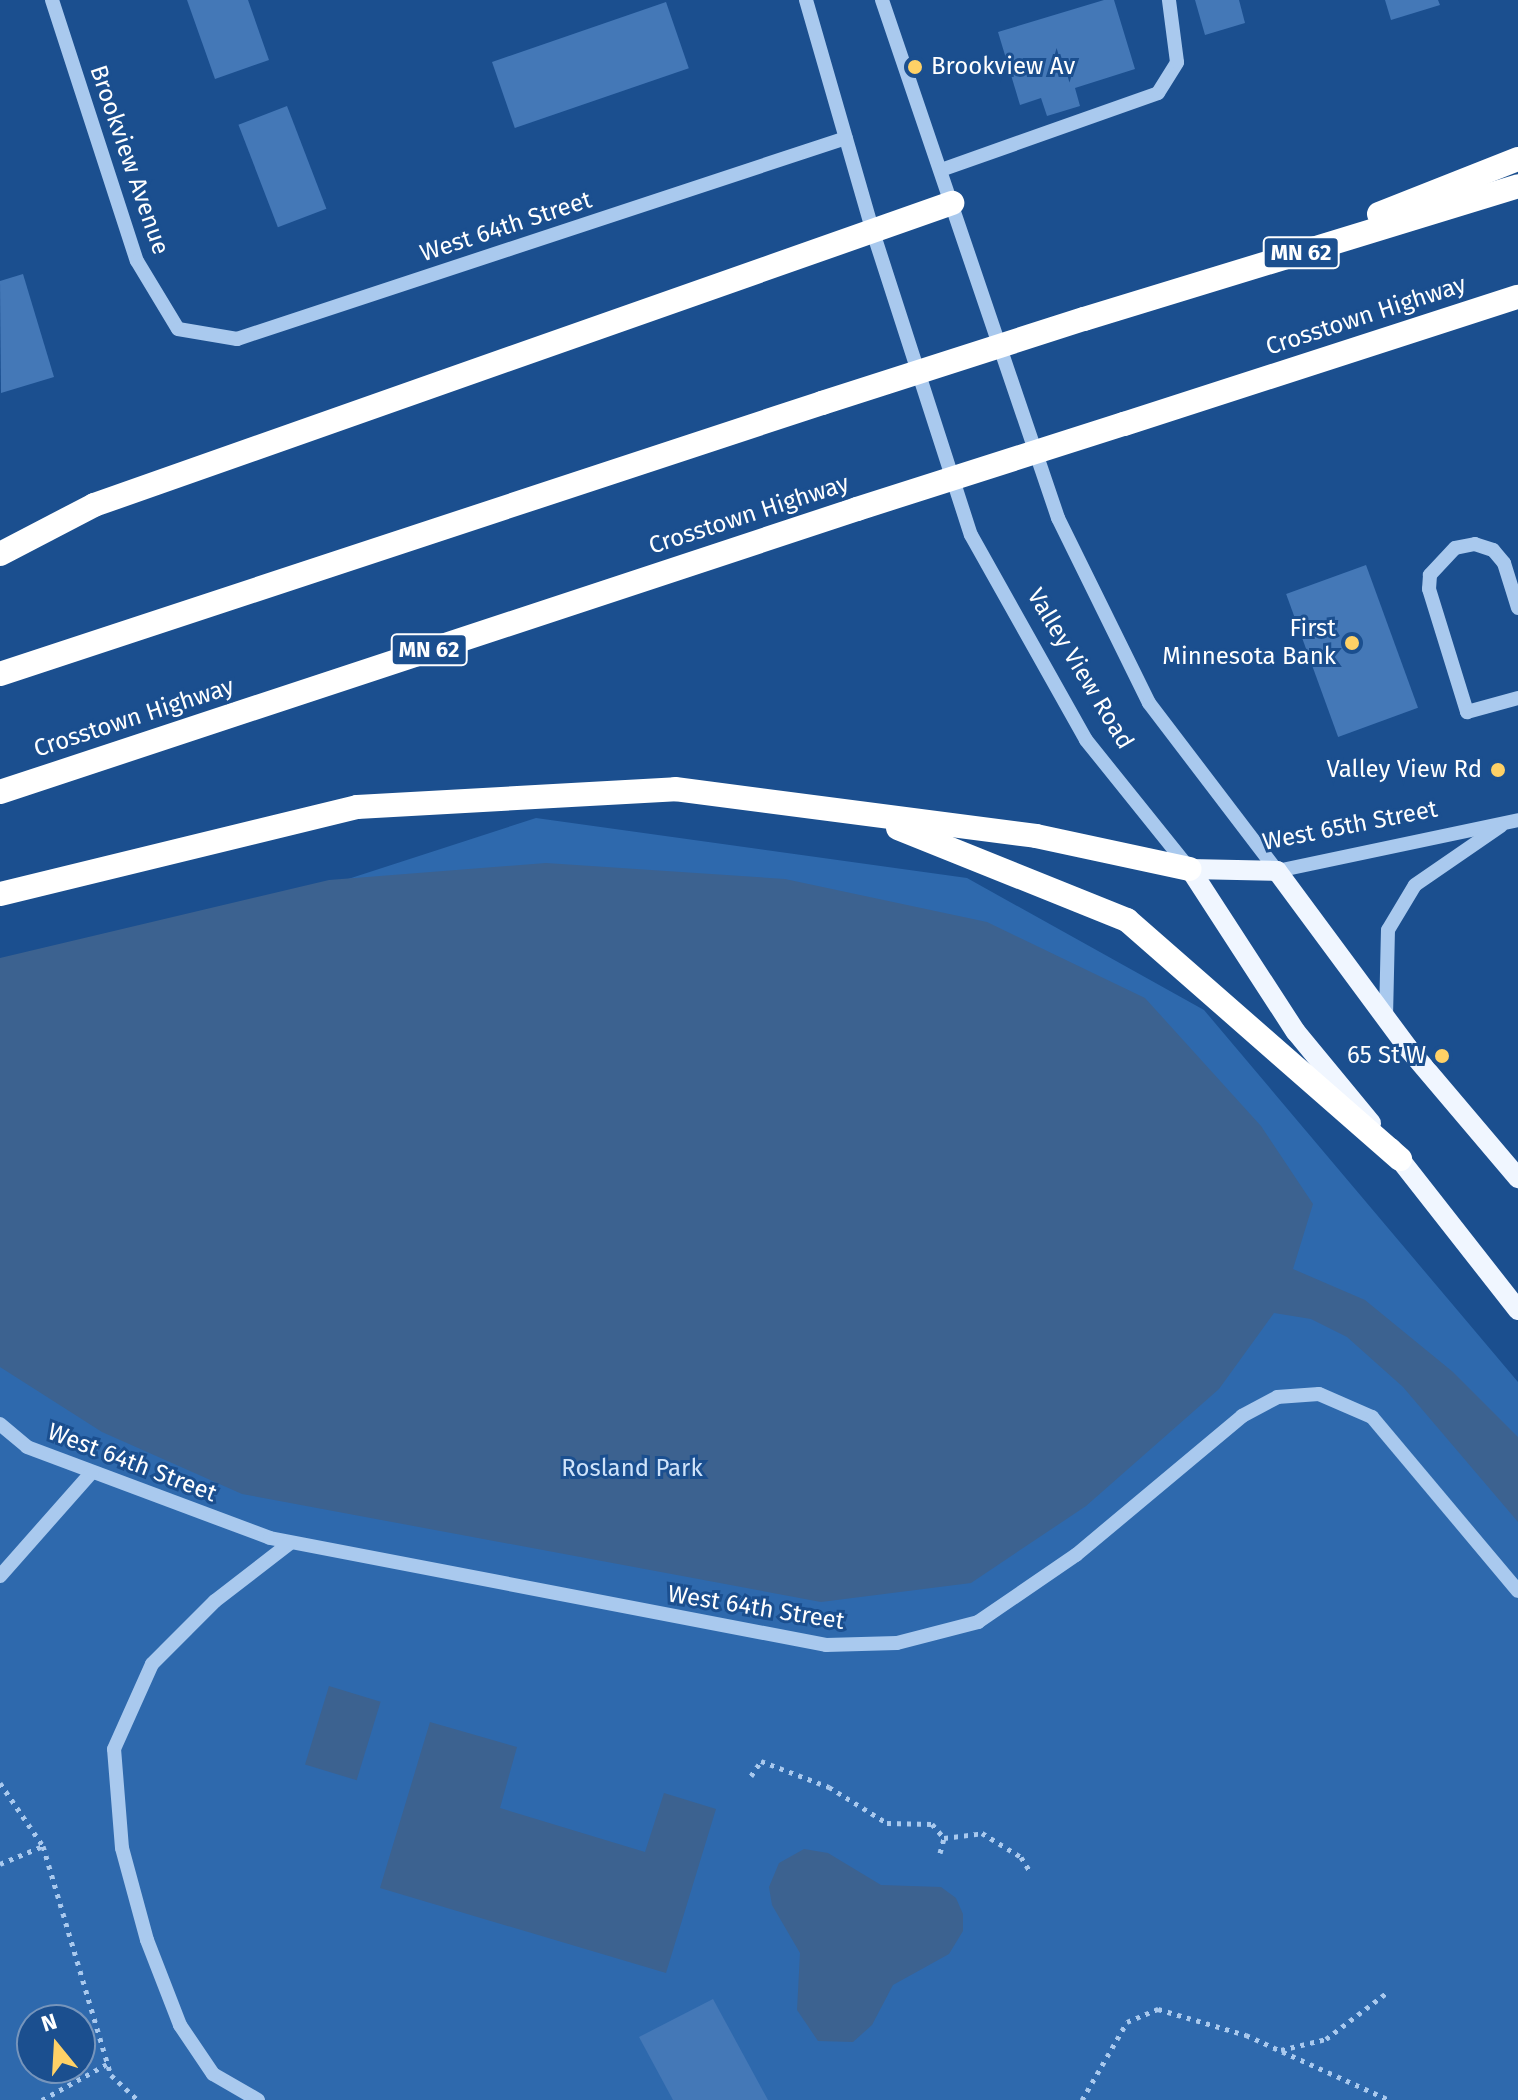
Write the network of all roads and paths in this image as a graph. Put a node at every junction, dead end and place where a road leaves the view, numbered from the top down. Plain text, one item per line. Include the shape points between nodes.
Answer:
1 (52, 0) edge
2 (806, 0) edge
3 (882, 0) edge
4 (1169, 0) edge
5 (846, 138) junction
6 (1518, 159) edge
7 (941, 170) junction
8 (1518, 186) edge
9 (952, 203) junction
10 (873, 232) junction
11 (1209, 281) junction
12 (1518, 297) edge
13 (178, 329) joint
14 (0, 554) edge
15 (1518, 608) edge
16 (0, 674) edge
17 (1518, 698) edge
18 (0, 792) edge
19 (858, 813) junction
20 (1512, 821) edge
21 (1190, 869) junction
22 (1277, 871) junction
23 (0, 894) edge
24 (1386, 1017) junction
25 (1400, 1159) junction
26 (1518, 1178) edge
27 (1518, 1310) edge
28 (0, 1424) edge
29 (92, 1472) junction
30 (290, 1543) junction
31 (0, 1576) edge
32 (1518, 1591) edge
33 (751, 1776) dead end
34 (0, 1783) edge
35 (944, 1838) junction
36 (43, 1846) junction
37 (940, 1853) dead end
38 (0, 1864) edge
39 (1031, 1873) dead end
40 (1388, 1992) dead end
41 (1280, 2050) junction
42 (107, 2064) junction
43 (42, 2100) edge
44 (138, 2100) edge
45 (258, 2100) edge
46 (1082, 2100) edge
47 (1389, 2100) edge

1 - 13 street, Brookview Avenue via 137,261
2 - 5 street, Valley View Road
3 - 7 street, Valley View Road
4 - 7 street via 1177,62 1158,93
5 - 10 street, Valley View Road
5 - 13 street, West 64th Street via 237,339
6 - 11 highway
7 - 9 street, Valley View Road
8 - 11 highway, MN 62
9 - 10 highway
9 - 22 street, Valley View Road via 1058,518 1149,703
10 - 14 highway via 94,505
10 - 21 street, Valley View Road via 971,535 1086,740
11 - 16 highway, MN 62, bridge
12 - 18 highway, Crosstown Highway / MN 62, bridge
15 - 17 street via 1504,563 1493,550 1475,544 1455,548 1430,575 1429,589 1467,712
19 - 21 highway via 1036,836
19 - 23 highway via 675,789 357,807
19 - 25 highway via 1127,920
20 - 22 street, West 65th Street
20 - 24 street via 1415,885 1388,930
21 - 22 main road, West 65th Street
21 - 25 main road, Valley View Road via 1296,1032
22 - 24 main road, Valley View Road
24 - 26 main road, Valley View Road
25 - 27 main road, Valley View Road
28 - 29 street, West 64th Street via 27,1447
29 - 30 street, West 64th Street
29 - 31 street
30 - 32 street, West 64th Street via 826,1645 897,1643 978,1622 1076,1555 1242,1416 1277,1397 1319,1394 1372,1417
30 - 45 street via 215,1601 152,1664 114,1749 122,1848 147,1940 180,2025 213,2074
33 - 35 path via 761,1761 829,1787 887,1823 932,1824
34 - 36 path
35 - 37 path
35 - 39 path via 982,1833 1021,1857
36 - 38 path
36 - 42 path
40 - 41 path via 1326,2039
41 - 46 path via 1158,2009 1127,2022
41 - 47 path
42 - 43 path
42 - 44 path via 111,2075

